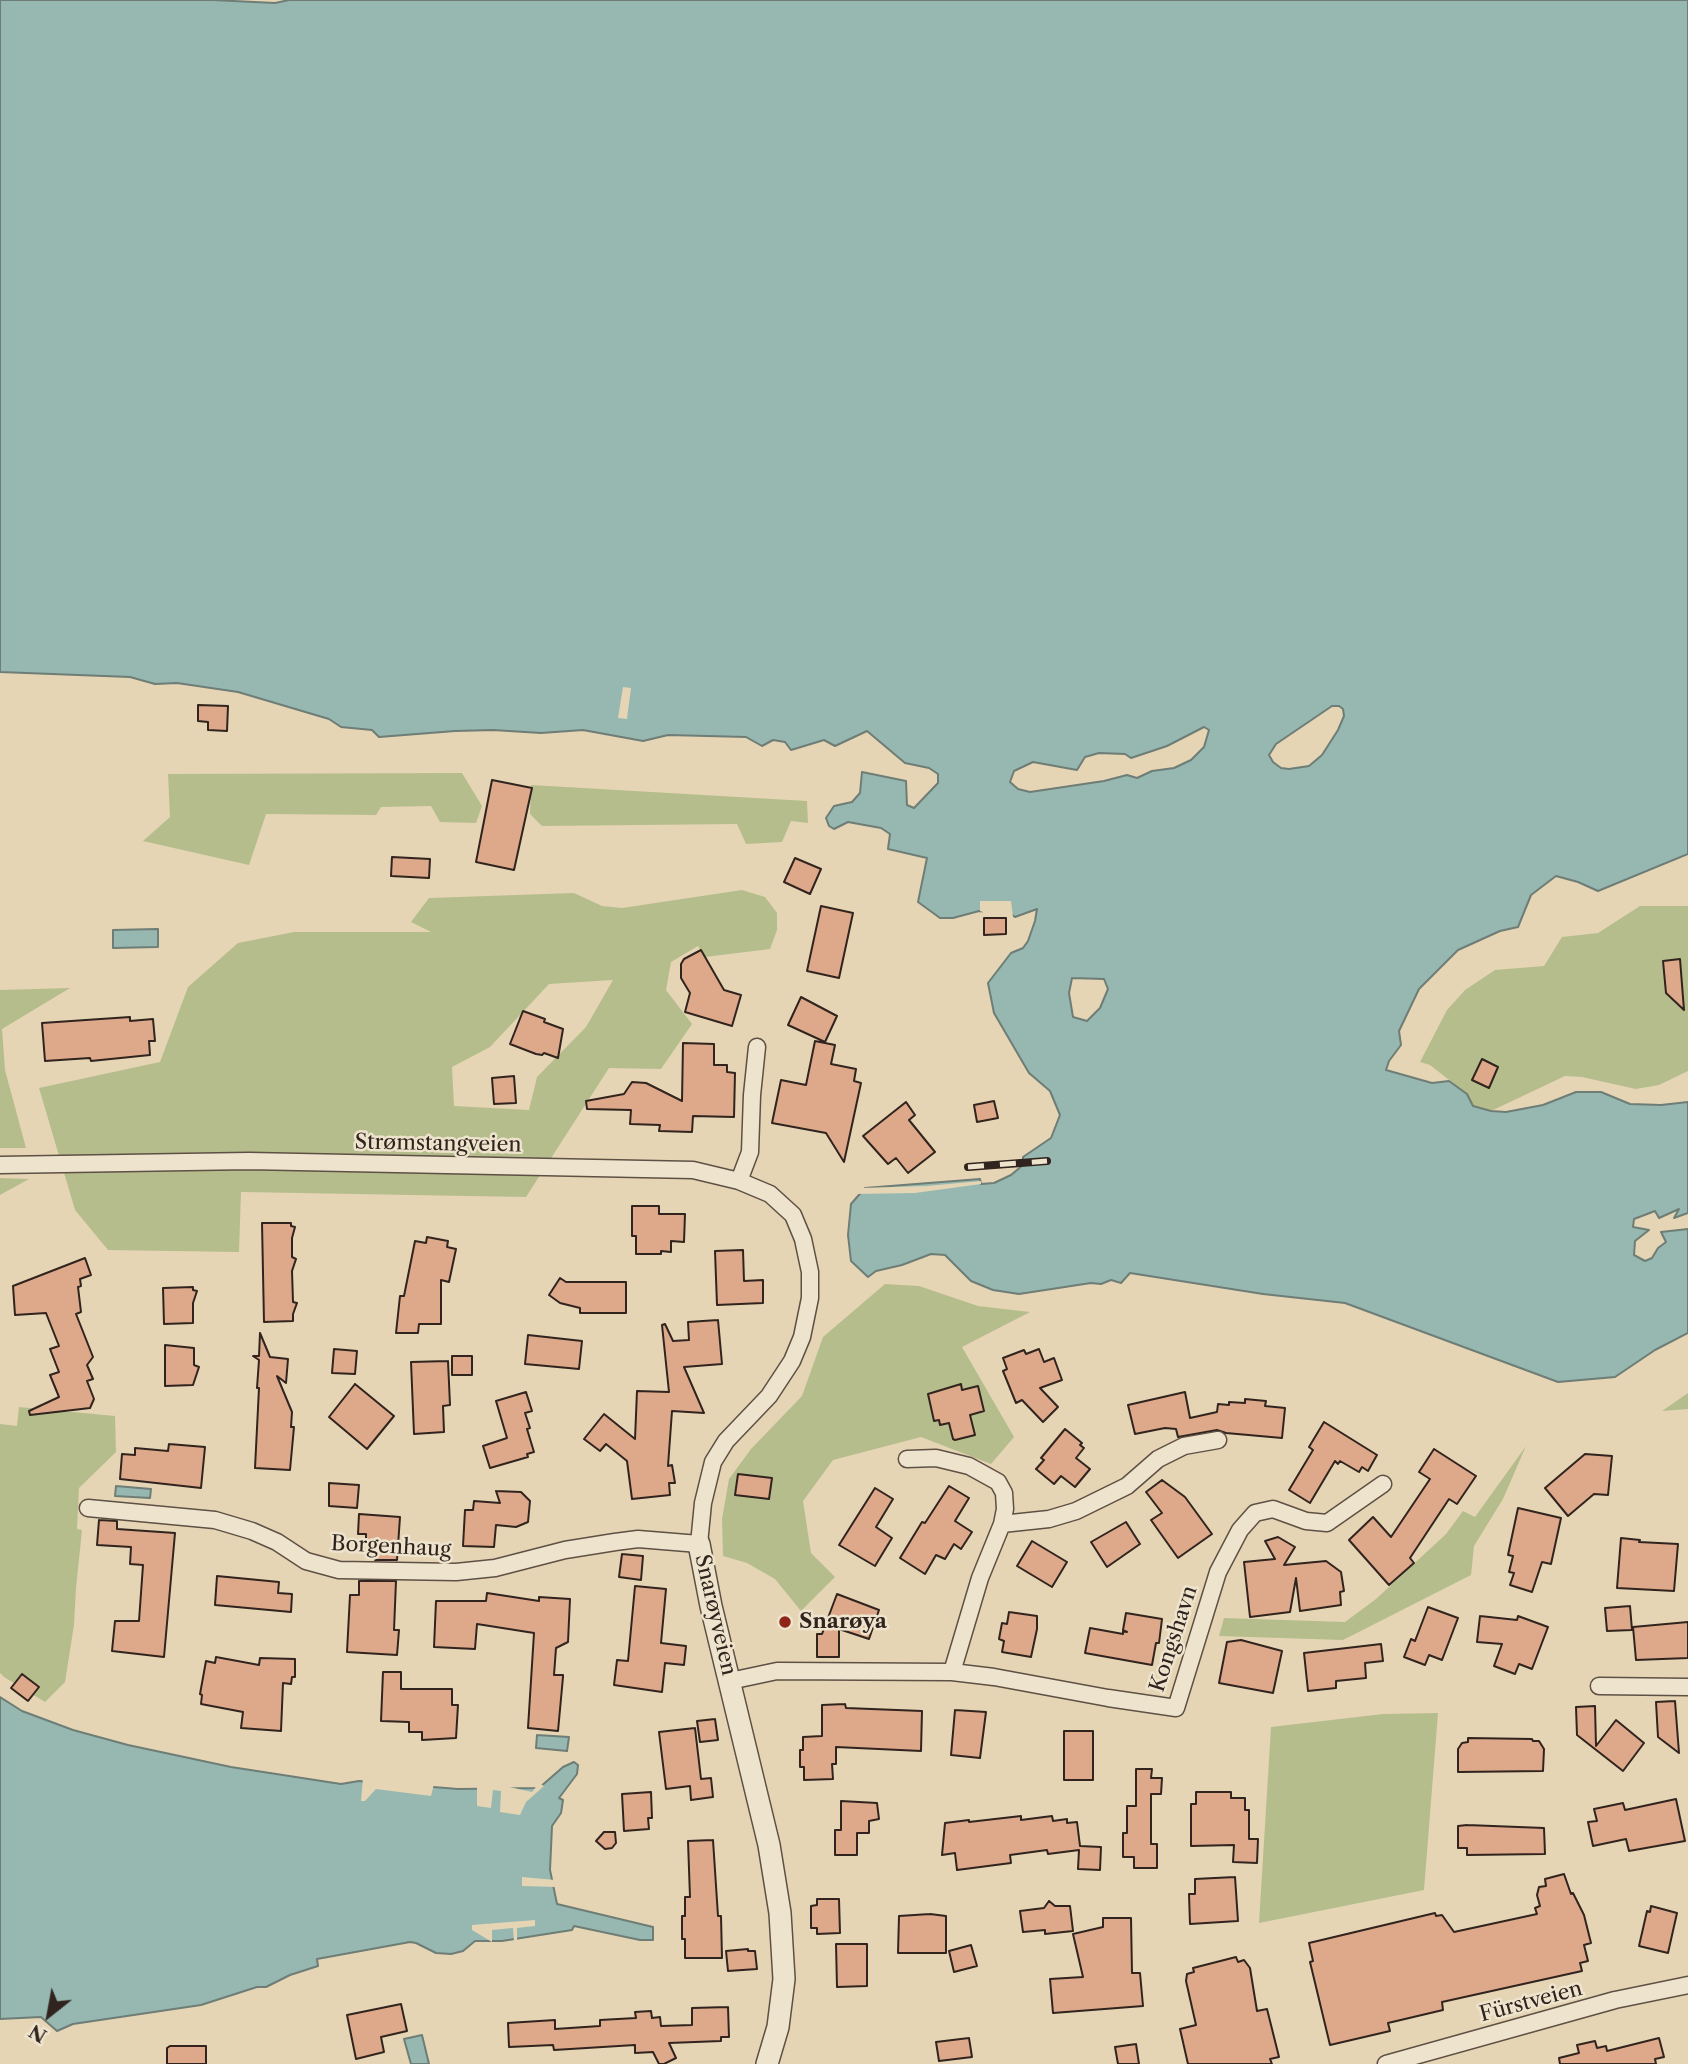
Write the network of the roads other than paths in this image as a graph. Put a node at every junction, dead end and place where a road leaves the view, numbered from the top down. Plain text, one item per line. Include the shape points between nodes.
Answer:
1 (757, 1047) dead end
2 (0, 1165) edge
3 (739, 1181) junction
4 (1218, 1440) dead end
5 (907, 1459) dead end
6 (1383, 1485) dead end
7 (88, 1508) dead end
8 (1002, 1524) junction
9 (699, 1544) junction
10 (952, 1672) junction
11 (730, 1681) junction
12 (1599, 1686) dead end
13 (1688, 1687) edge
14 (1688, 1985) edge
15 (766, 2064) edge
16 (1386, 2064) edge

1 - 3 street via 750,1152
2 - 3 street, Strømstangveien via 249,1161 693,1170
3 - 9 street, Snarøyveien via 770,1194 793,1215 810,1272 810,1298 792,1361 713,1462
4 - 8 street via 1184,1446 1158,1459 1127,1486 1076,1511 1049,1520
5 - 8 street via 936,1458 969,1466 998,1482 1005,1510
6 - 10 street, Kongshavn via 1327,1522 1306,1521 1273,1509 1255,1513 1240,1530 1218,1572 1175,1708
7 - 9 street, Borgenhaug via 215,1520 269,1538 306,1561 339,1570 456,1572 638,1539
8 - 10 street via 980,1578
9 - 11 street, Snarøyveien
10 - 11 street, Kongshavn via 778,1671
11 - 15 street, Snarøyveien via 769,1845 780,1913 784,1979 778,2027
12 - 13 street
14 - 16 street, Fürstveien via 1615,2000

